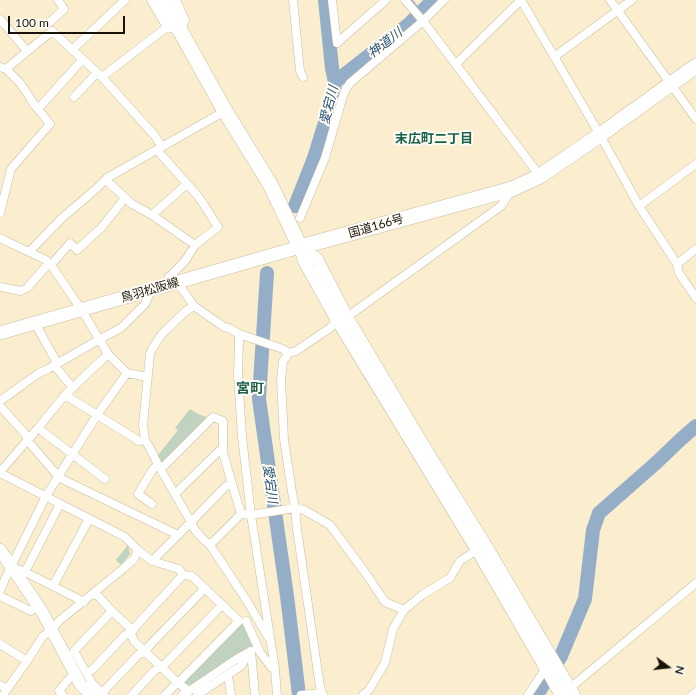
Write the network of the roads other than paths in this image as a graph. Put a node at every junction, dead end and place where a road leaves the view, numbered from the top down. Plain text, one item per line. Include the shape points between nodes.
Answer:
1 (58, 0) edge
2 (125, 0) edge
3 (150, 0) edge
4 (293, 0) edge
5 (332, 0) edge
6 (386, 0) edge
7 (405, 0) edge
8 (444, 0) edge
9 (521, 0) edge
10 (610, 0) edge
11 (632, 0) edge
12 (170, 4) edge
13 (618, 11) junction
14 (0, 19) edge
15 (422, 21) junction
16 (50, 22) dead end
17 (174, 29) junction
18 (72, 50) junction
19 (27, 52) junction
20 (554, 57) junction
21 (83, 59) junction
22 (456, 64) junction
23 (696, 66) edge
24 (3, 68) edge
25 (100, 75) junction
26 (303, 77) dead end
27 (671, 85) junction
28 (74, 97) dead end
29 (38, 109) junction
30 (225, 111) junction
31 (696, 119) edge
32 (600, 135) junction
33 (160, 149) junction
34 (696, 164) edge
35 (540, 176) junction
36 (106, 180) junction
37 (187, 184) junction
38 (512, 189) junction
39 (125, 198) junction
40 (639, 206) junction
41 (0, 213) edge
42 (152, 216) junction
43 (300, 218) dead end
44 (0, 238) edge
45 (195, 246) junction
46 (300, 247) junction
47 (696, 248) edge
48 (29, 252) junction
49 (50, 264) junction
50 (677, 264) junction
51 (175, 282) junction
52 (0, 287) edge
53 (152, 290) junction
54 (696, 298) edge
55 (194, 306) junction
56 (81, 309) junction
57 (342, 318) junction
58 (35, 323) junction
59 (0, 333) edge
60 (242, 335) junction
61 (100, 339) junction
62 (286, 351) junction
63 (108, 354) junction
64 (56, 364) junction
65 (127, 373) junction
66 (147, 377) junction
67 (72, 387) junction
68 (65, 395) junction
69 (0, 402) edge
70 (0, 406) edge
71 (97, 415) junction
72 (38, 428) junction
73 (27, 440) junction
74 (145, 440) junction
75 (224, 453) junction
76 (72, 454) junction
77 (160, 467) junction
78 (0, 473) edge
79 (58, 476) junction
80 (105, 479) dead end
81 (232, 484) junction
82 (175, 494) junction
83 (46, 496) junction
84 (60, 504) junction
85 (152, 504) dead end
86 (295, 508) junction
87 (241, 514) junction
88 (251, 515) junction
89 (89, 519) junction
90 (191, 522) junction
91 (178, 535) junction
92 (210, 545) junction
93 (481, 547) junction
94 (0, 550) edge
95 (138, 550) junction
96 (152, 561) junction
97 (11, 566) junction
98 (25, 572) junction
99 (183, 575) junction
100 (696, 583) edge
101 (53, 586) junction
102 (205, 588) junction
103 (0, 591) edge
104 (94, 594) junction
105 (0, 596) edge
106 (84, 602) junction
107 (37, 605) junction
108 (222, 605) junction
109 (404, 610) junction
110 (112, 611) junction
111 (246, 621) dead end
112 (52, 630) junction
113 (131, 634) junction
114 (270, 642) junction
115 (0, 644) edge
116 (251, 651) junction
117 (145, 652) junction
118 (27, 661) junction
119 (161, 667) junction
120 (552, 668) junction
121 (275, 669) junction
122 (81, 674) junction
123 (227, 675) junction
124 (178, 683) junction
125 (3, 690) edge
126 (568, 692) edge
127 (696, 692) edge
128 (185, 693) edge
129 (206, 693) edge
130 (100, 694) edge
131 (323, 694) edge
132 (63, 695) edge
133 (132, 695) edge
134 (165, 695) edge
135 (197, 695) edge
136 (231, 695) edge
137 (255, 695) edge
138 (277, 695) edge
139 (301, 695) edge
140 (363, 695) edge
141 (528, 695) edge
142 (692, 695) edge

1 - 16 street via 64,9
2 - 18 street
3 - 17 street
4 - 26 street via 300,71
5 - 6 street via 337,43
7 - 15 street
8 - 15 street
9 - 20 street
9 - 22 street
10 - 13 street
11 - 13 street
12 - 17 highway
13 - 20 street
13 - 27 street
14 - 19 street
15 - 22 street
15 - 43 street via 346,89 325,158
17 - 25 street
17 - 30 highway
18 - 19 street via 52,31
18 - 21 street
19 - 24 street
20 - 32 street
21 - 25 street
21 - 29 street
22 - 35 street
23 - 27 highway, 国道166号
24 - 29 street via 20,83
25 - 28 street
25 - 33 street via 155,136
27 - 31 street
27 - 32 highway, 国道166号
29 - 41 street via 50,124 11,169
30 - 33 street
30 - 46 highway via 270,184
32 - 35 highway, 国道166号
32 - 40 street
33 - 36 street
33 - 37 street
34 - 40 street
35 - 38 highway, 国道166号
36 - 39 street
36 - 48 street via 61,219
37 - 42 street
37 - 45 street via 218,227
38 - 46 highway, 国道166号
38 - 57 street via 501,206
39 - 42 street
39 - 49 street via 101,228 77,250 70,243
40 - 50 street
42 - 45 street
44 - 48 street
45 - 51 street via 169,277
46 - 51 main road, 鳥羽松阪線
46 - 57 street via 317,259
47 - 50 street
48 - 49 street
49 - 52 street via 28,288 22,291
49 - 56 street
50 - 54 street via 679,273
51 - 53 main road, 鳥羽松阪線
51 - 55 street
53 - 56 main road, 鳥羽松阪線
53 - 61 street via 145,304 126,324
55 - 60 street via 224,327
55 - 66 street via 162,334 152,349
56 - 58 main road, 鳥羽松阪線
56 - 61 street
57 - 62 street via 296,351
57 - 93 street via 430,456
58 - 59 main road, 鳥羽松阪線
58 - 64 street
60 - 62 street
60 - 88 street via 239,340 238,375
61 - 63 street
61 - 64 street
62 - 86 street via 282,372 284,439
63 - 65 street
63 - 67 street
64 - 67 street
64 - 69 street
65 - 66 street
65 - 71 street
66 - 74 street via 143,425
67 - 68 street
68 - 71 street
68 - 72 street
70 - 73 street via 26,435
71 - 74 street via 139,441
71 - 76 street
72 - 73 street
72 - 76 street
73 - 78 street
73 - 79 street
74 - 77 street
75 - 77 street via 223,421 213,418
75 - 81 street
75 - 82 street via 220,451
76 - 79 street
76 - 80 street
77 - 82 street
77 - 85 street via 153,469 138,494
78 - 83 street
79 - 83 street
79 - 91 street via 69,484
81 - 87 street
81 - 90 street via 226,486
82 - 90 street
83 - 84 street
83 - 97 street
84 - 89 street
84 - 98 street
86 - 88 street
86 - 109 street via 304,510 330,525 385,602
86 - 131 street
87 - 88 street
87 - 92 street
88 - 114 street
89 - 95 street via 125,537
89 - 101 street
90 - 91 street
90 - 92 street via 195,530
91 - 96 street
92 - 114 street via 247,601
93 - 109 street via 460,561 450,578 422,595
93 - 120 street
94 - 97 street
95 - 96 street
95 - 104 street via 134,559
96 - 99 street via 179,569
97 - 98 street
97 - 103 street
97 - 107 street
98 - 101 street
99 - 102 street via 192,576
99 - 113 street
100 - 126 street
101 - 106 street
102 - 108 street
102 - 117 street
104 - 106 street
104 - 110 street
105 - 107 street via 31,611
106 - 112 street via 59,621
107 - 112 street
108 - 119 street
108 - 124 street via 239,621
109 - 140 street via 393,629 385,664
110 - 113 street via 128,626
110 - 122 street via 74,651
111 - 121 street via 260,652
112 - 118 street via 43,636
112 - 122 street
113 - 117 street
113 - 122 street via 125,635 93,669
114 - 121 street
115 - 118 street
116 - 123 street via 241,666
116 - 128 street
116 - 137 street
117 - 119 street
117 - 130 street via 139,654
118 - 125 street
119 - 124 street
119 - 133 street via 155,670
120 - 126 street
120 - 141 street
121 - 138 street
122 - 130 street via 81,685
122 - 132 street via 68,680 59,691
123 - 129 street
123 - 136 street
124 - 128 street
124 - 134 street
127 - 142 street
129 - 135 street
131 - 139 street

